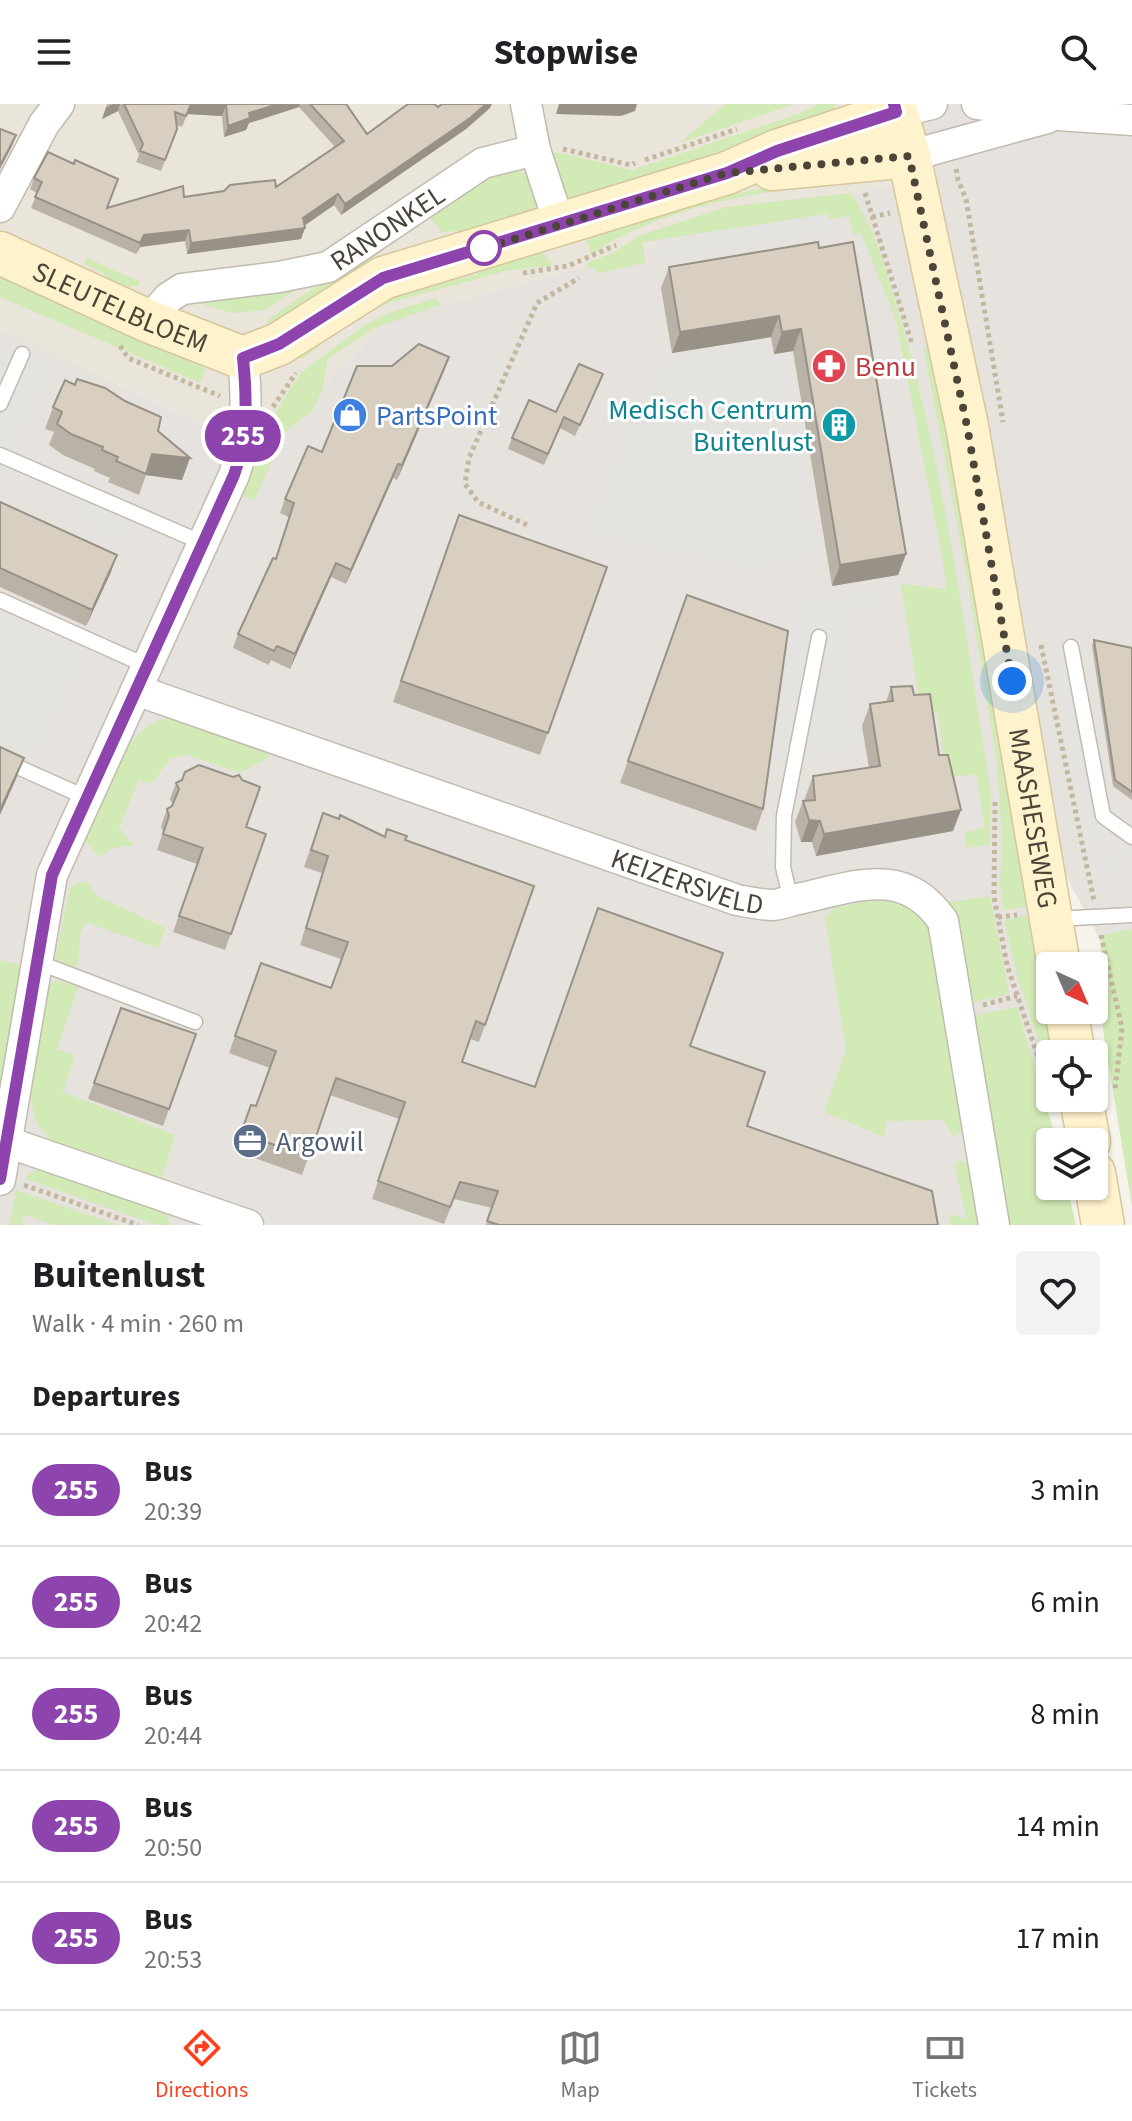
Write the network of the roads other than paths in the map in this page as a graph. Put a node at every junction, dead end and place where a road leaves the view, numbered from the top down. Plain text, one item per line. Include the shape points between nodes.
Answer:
1 (59, 104) edge
2 (526, 104) edge
3 (977, 104) edge
4 (907, 107) edge
5 (1057, 115) junction
6 (1132, 120) edge
7 (535, 150) junction
8 (909, 156) junction
9 (727, 173) junction
10 (0, 207) edge
11 (560, 226) junction
12 (0, 253) edge
13 (148, 321) junction
14 (22, 354) dead end
15 (243, 358) junction
16 (0, 404) edge
17 (0, 455) edge
18 (203, 543) junction
19 (0, 600) edge
20 (819, 637) dead end
21 (1071, 647) dead end
22 (141, 678) junction
23 (0, 759) edge
24 (87, 798) junction
25 (1132, 837) edge
26 (791, 901) junction
27 (1132, 915) edge
28 (1051, 919) junction
29 (1057, 952) edge
30 (37, 962) junction
31 (195, 1022) dead end
32 (7, 1142) junction
33 (0, 1178) edge
34 (1099, 1200) edge
35 (248, 1225) edge
36 (994, 1225) edge
37 (1103, 1225) edge

1 - 10 street
2 - 7 street
3 - 5 street
4 - 8 street, MAASHESEWEG
4 - 9 street
5 - 6 street
5 - 8 street
7 - 11 street
7 - 13 street, RANONKEL via 483,163 328,267 182,289
8 - 9 street
8 - 28 street, MAASHESEWEG via 967,426
9 - 11 street
11 - 15 street via 383,278 279,344
12 - 13 street, SLEUTELBLOEM
13 - 15 street, SLEUTELBLOEM
14 - 16 lane
15 - 18 street via 247,401 240,460
17 - 18 lane
18 - 22 street
19 - 22 lane
20 - 26 lane via 784,816 783,867
21 - 25 lane via 1103,816
22 - 24 street
22 - 26 street, KEIZERSVELD via 737,900 774,905
23 - 24 lane
24 - 30 street via 52,875
26 - 36 street, KEIZERSVELD via 880,883 919,894 943,921
27 - 28 lane
28 - 29 street, MAASHESEWEG
30 - 31 lane
30 - 32 street
32 - 33 street
32 - 35 street
34 - 37 street

